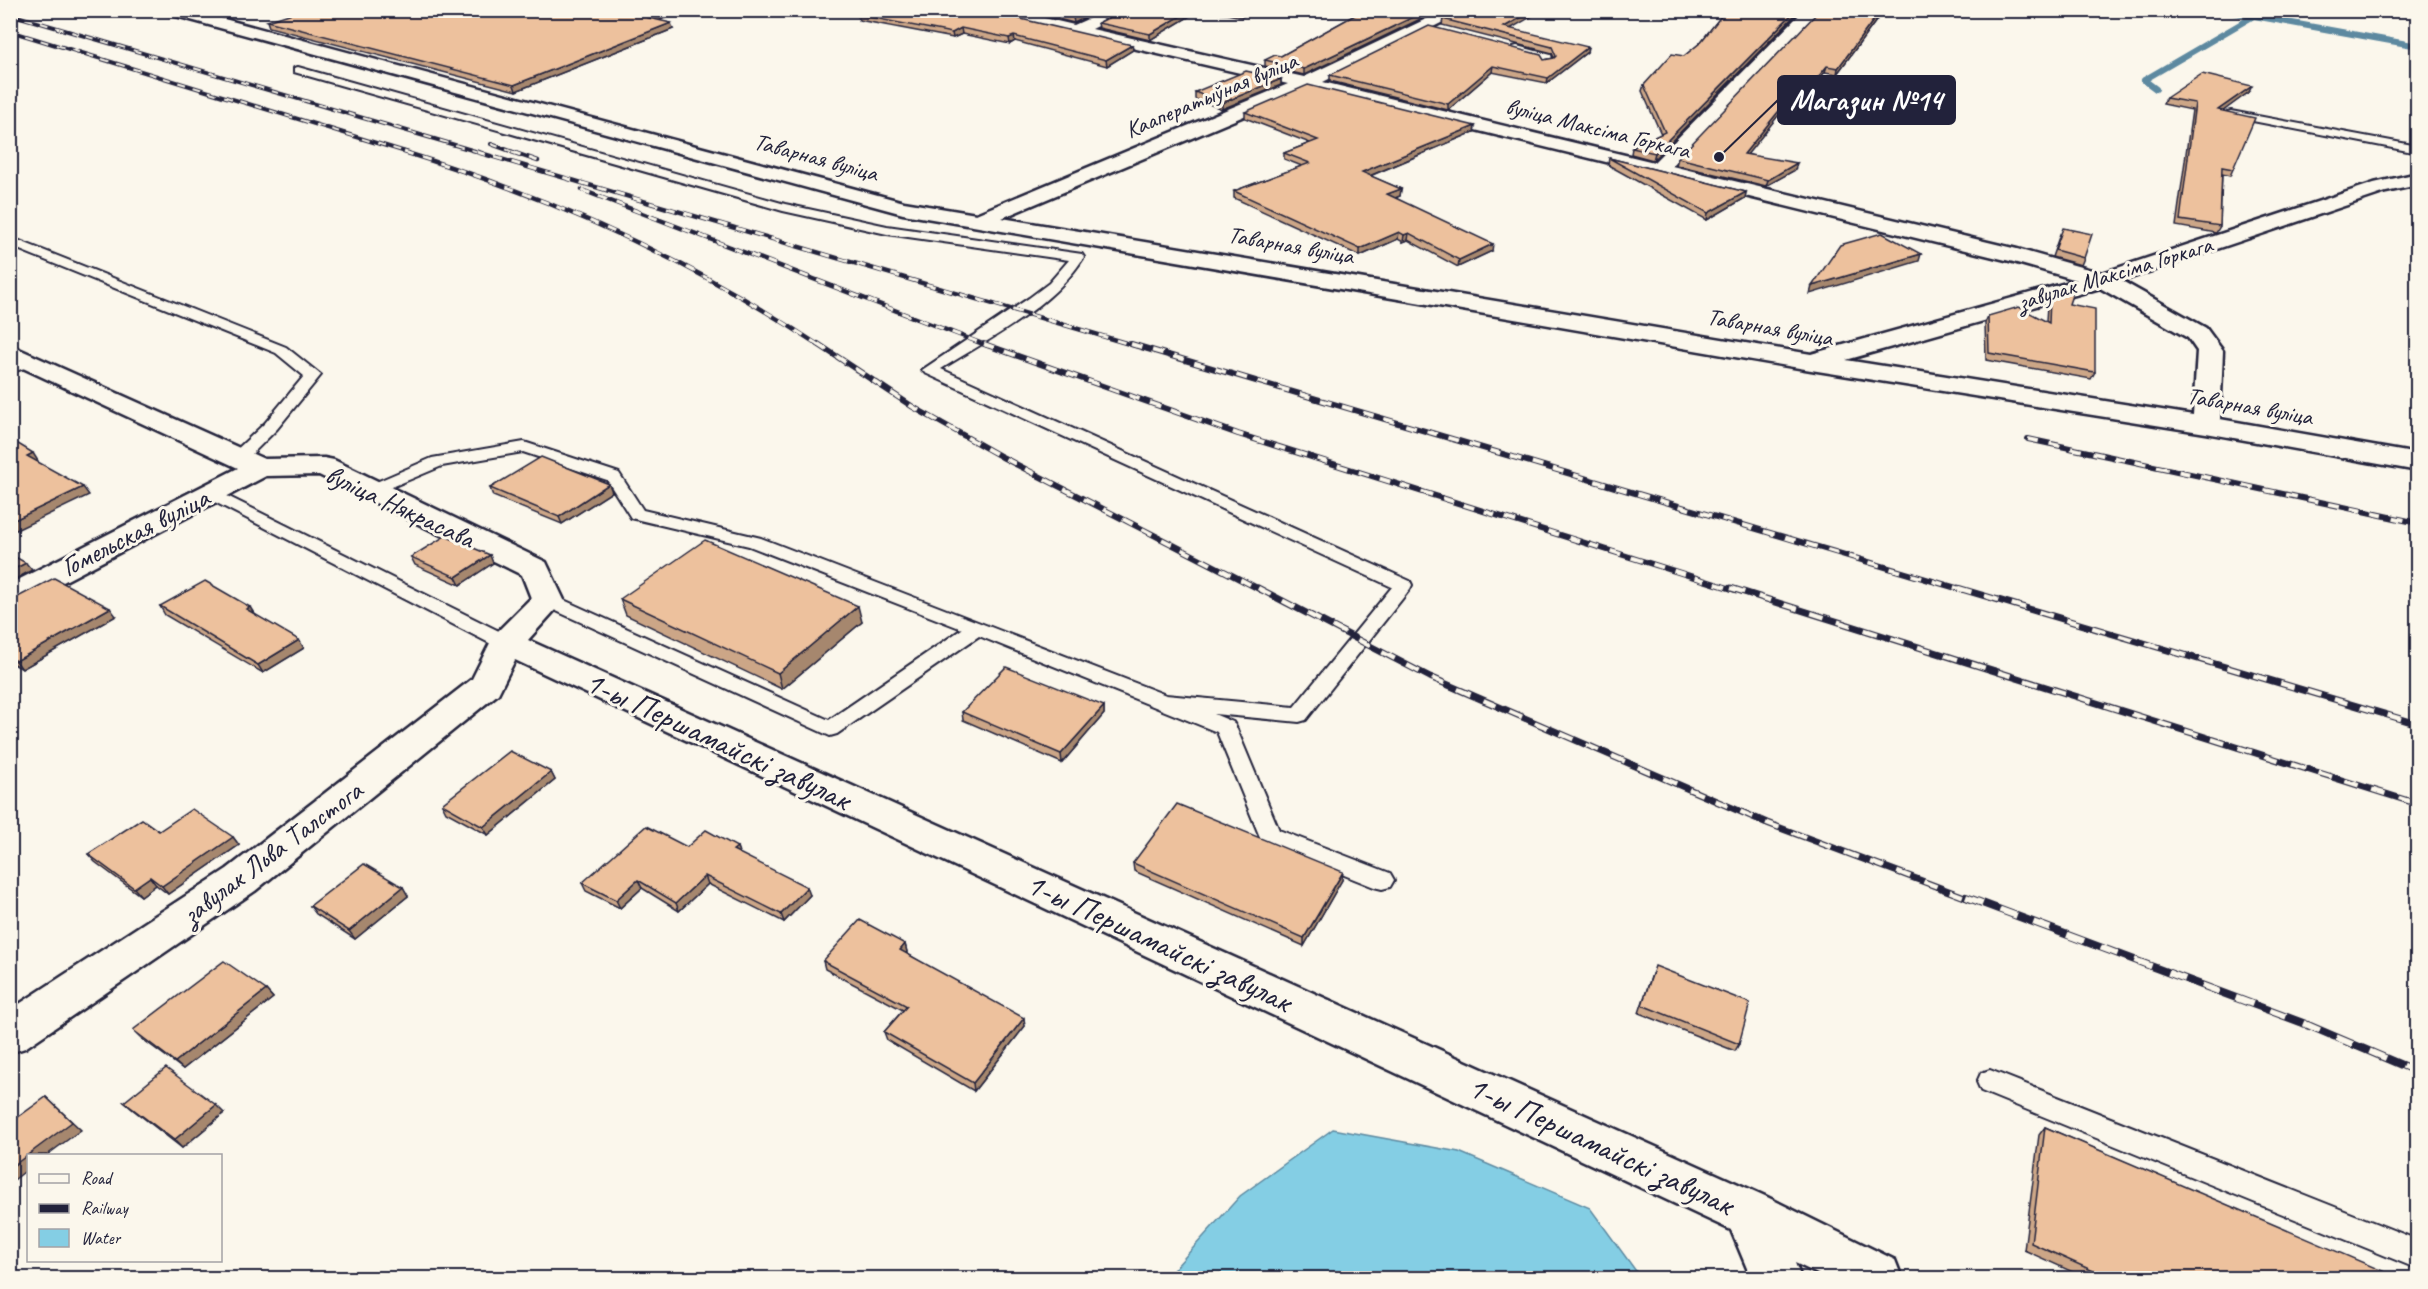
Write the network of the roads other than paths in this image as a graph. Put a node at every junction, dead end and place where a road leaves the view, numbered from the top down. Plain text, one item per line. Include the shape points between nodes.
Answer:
1 (171, 10) edge
2 (987, 10) edge
3 (1124, 10) edge
4 (1459, 10) edge
5 (1813, 10) edge
6 (1425, 26) junction
7 (1073, 30) junction
8 (1447, 31) edge
9 (1503, 45) edge
10 (1548, 62) edge
11 (298, 70) dead end
12 (1306, 83) junction
13 (2231, 114) edge
14 (2418, 150) edge
15 (1658, 169) junction
16 (2418, 179) edge
17 (2381, 187) junction
18 (2418, 194) edge
19 (980, 220) junction
20 (10, 241) edge
21 (2103, 280) junction
22 (17, 361) edge
23 (1811, 362) junction
24 (2206, 424) junction
25 (249, 463) junction
26 (2418, 463) edge
27 (373, 490) junction
28 (211, 493) junction
29 (10, 597) edge
30 (548, 600) junction
31 (977, 628) junction
32 (506, 643) junction
33 (1163, 702) junction
34 (1382, 880) dead end
35 (10, 1034) edge
36 (1990, 1082) dead end
37 (1748, 1213) junction
38 (2418, 1255) edge
39 (1776, 1278) edge
40 (1877, 1278) edge

1 - 19 street, Таварная вуліца via 903,208
2 - 7 street, вуліца Максіма Горкага
3 - 7 street
4 - 6 street, Кааператыўная вуліца
5 - 15 street
6 - 8 lane
6 - 12 street, Кааператыўная вуліца
7 - 12 street, вуліца Максіма Горкага
9 - 10 lane via 1547,57
11 - 33 lane via 783,207 887,230 1077,257 1052,288 930,370 1403,585 1299,714
12 - 15 street, вуліца Максіма Горкага
12 - 19 street, Кааператыўная вуліца
13 - 14 lane
15 - 21 street, вуліца Максіма Горкага
16 - 17 street, завулак Максіма Горкага
17 - 18 street
17 - 21 street, завулак Максіма Горкага
19 - 23 street, Таварная вуліца
20 - 25 lane via 282,351 313,375 271,426
21 - 23 street, завулак Максіма Горкага
21 - 24 street, вуліца Максіма Горкага via 2197,333 2210,351
22 - 25 street, вуліца Някрасава
23 - 24 street, Таварная вуліца
24 - 26 street, Таварная вуліца
25 - 27 street, вуліца Някрасава via 324,466
25 - 28 street, Гомельская вуліца
27 - 30 street, вуліца Някрасава via 535,569
27 - 31 lane via 438,462 524,447 613,477 637,514 755,542
28 - 29 street, Гомельская вуліца
28 - 32 lane
30 - 31 lane via 830,729
30 - 32 street
31 - 33 lane
32 - 35 street, завулак Льва Талстога via 486,686 251,872
32 - 37 street, 1-ы Першамайскі завулак
33 - 34 lane via 1226,727 1270,836
36 - 38 lane
37 - 39 street, 1-ы Першамайскі завулак
37 - 40 street

